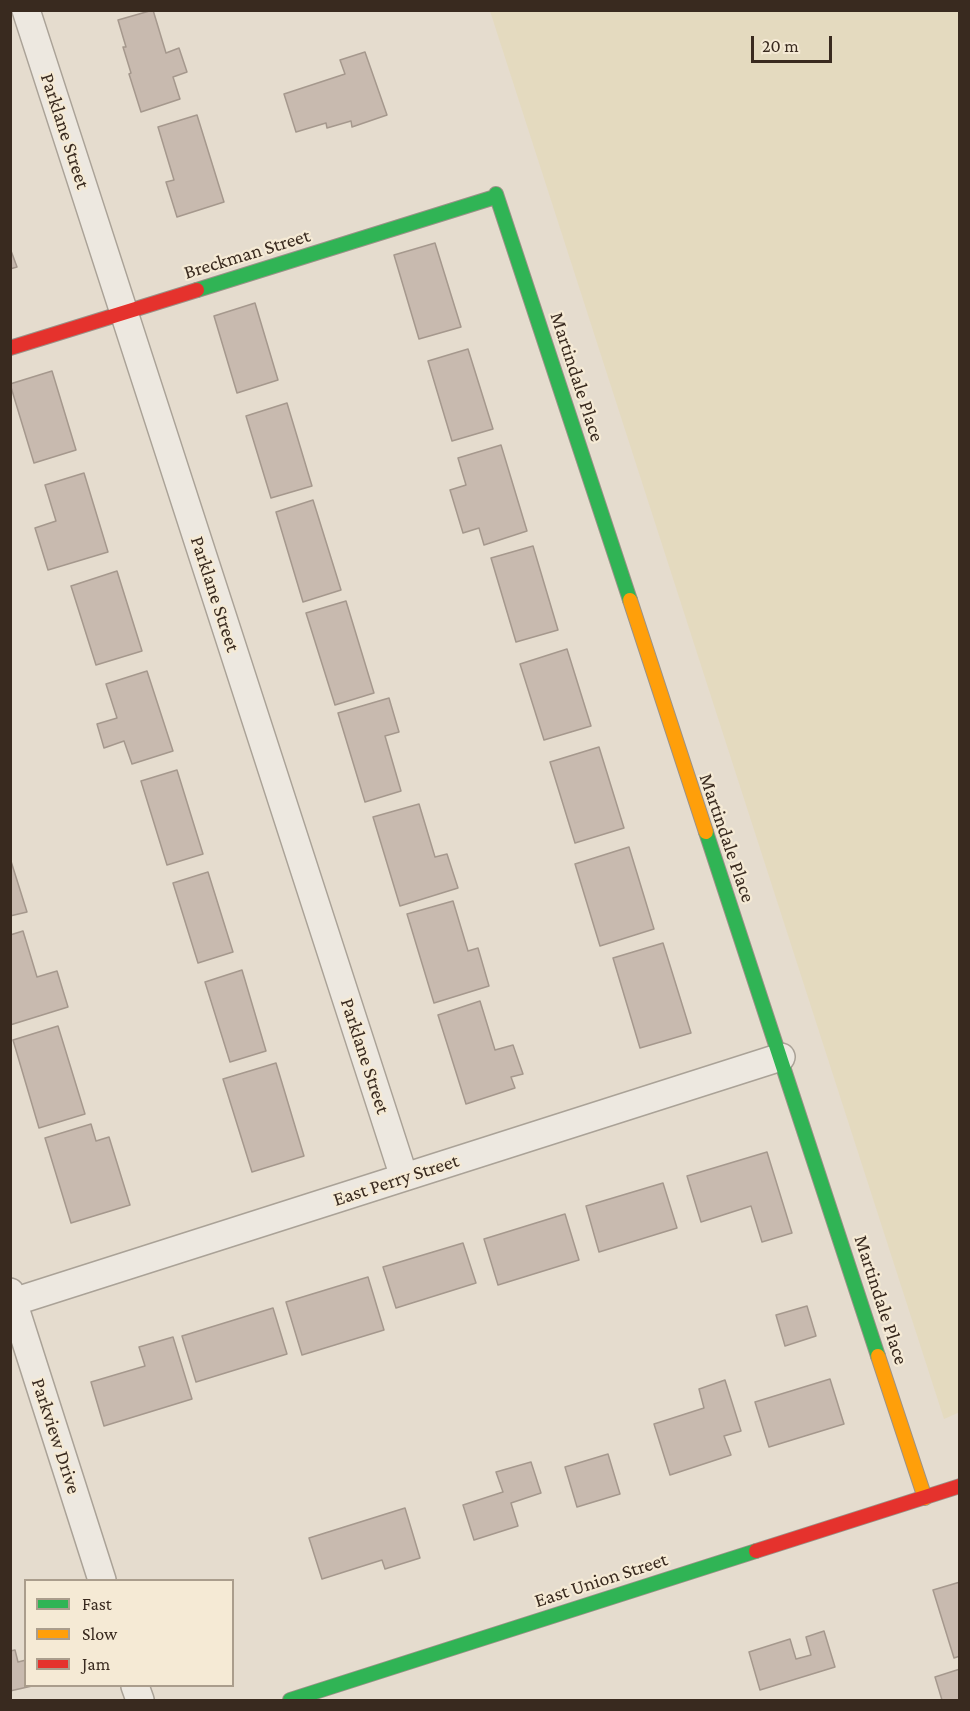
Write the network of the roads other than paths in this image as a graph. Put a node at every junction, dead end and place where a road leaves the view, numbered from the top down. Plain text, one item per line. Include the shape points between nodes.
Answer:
1 (26, 10) edge
2 (495, 197) joint
3 (124, 313) junction
4 (10, 348) edge
5 (781, 1057) junction
6 (404, 1177) junction
7 (12, 1299) edge
8 (960, 1486) edge
9 (925, 1498) junction
10 (101, 1579) edge
11 (290, 1701) edge

1 - 3 street, Parklane Street
2 - 3 street, Breckman Street
2 - 5 street, Martindale Place via 496,194
3 - 4 street, Breckman Street
3 - 6 street, Parklane Street
5 - 6 street, East Perry Street
5 - 9 street, Martindale Place
6 - 7 street, East Perry Street
7 - 10 street, Parkview Drive
8 - 9 street, East Union Street
9 - 11 street, East Union Street

